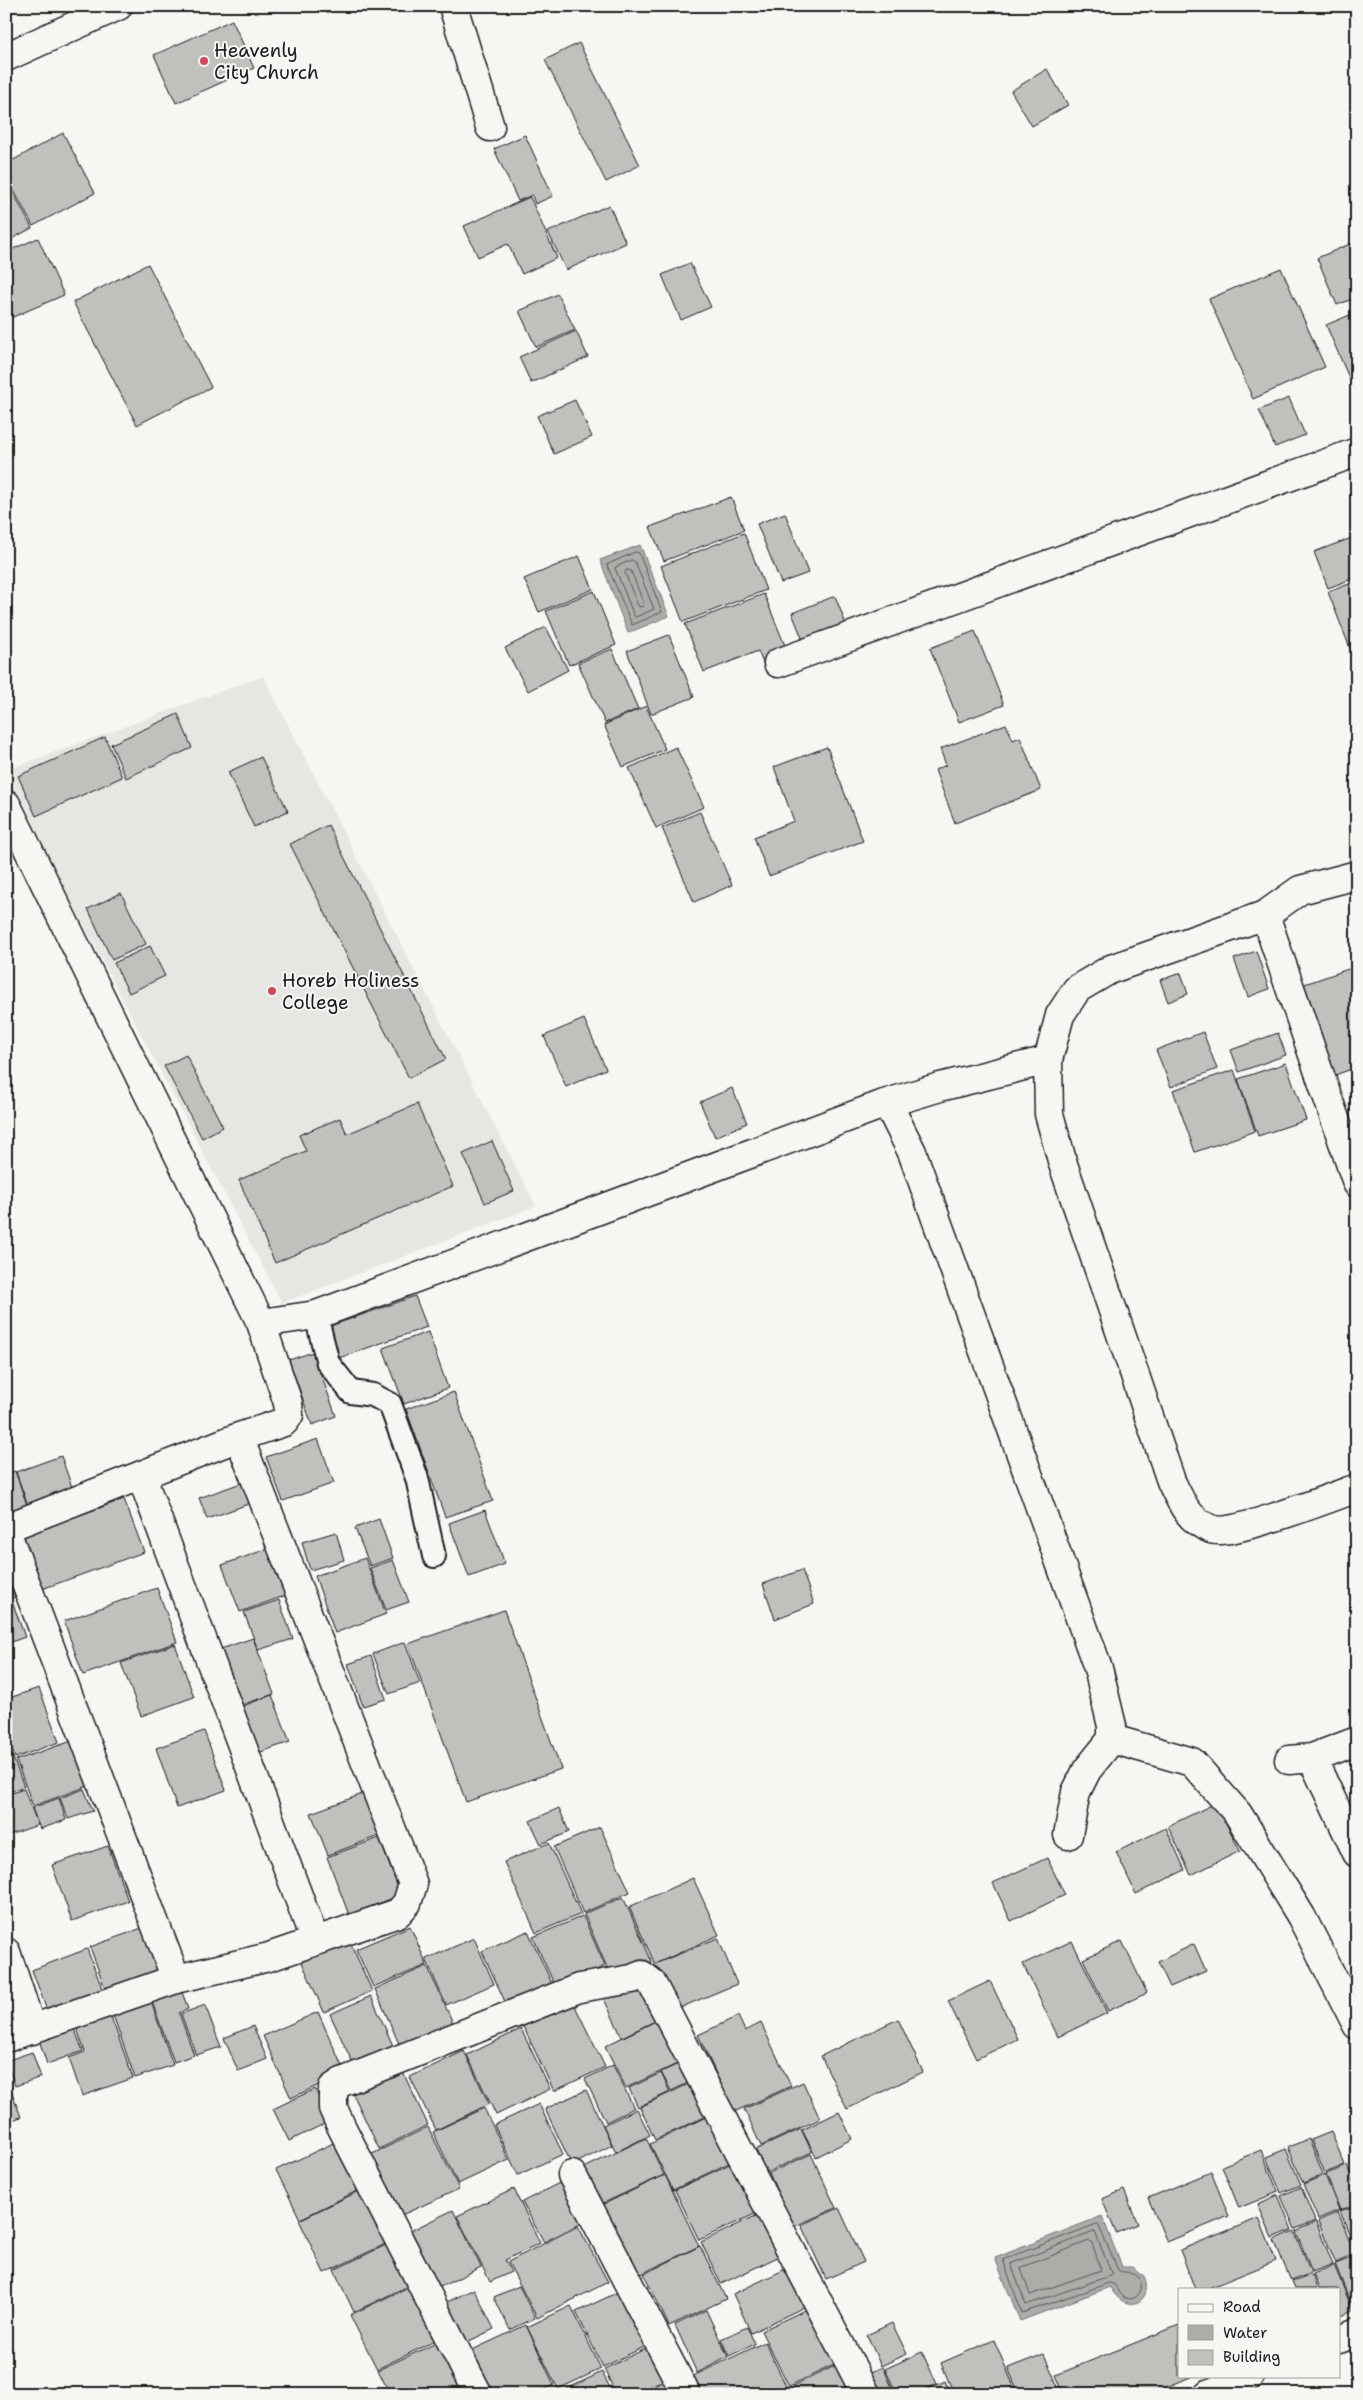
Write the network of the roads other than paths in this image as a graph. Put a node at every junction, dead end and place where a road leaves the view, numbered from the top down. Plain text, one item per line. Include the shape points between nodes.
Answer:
1 (118, 6) edge
2 (453, 6) edge
3 (6, 57) edge
4 (490, 127) dead end
5 (1357, 452) edge
6 (778, 663) dead end
7 (6, 804) edge
8 (1357, 875) edge
9 (1264, 915) junction
10 (1048, 1060) junction
11 (884, 1104) junction
12 (1357, 1183) edge
13 (316, 1315) junction
14 (261, 1323) junction
15 (239, 1437) junction
16 (141, 1475) junction
17 (1357, 1488) edge
18 (6, 1529) edge
19 (434, 1556) dead end
20 (1112, 1739) junction
21 (1357, 1741) edge
22 (1068, 1835) dead end
23 (1357, 1853) edge
24 (315, 1941) junction
25 (6, 1952) edge
26 (176, 1980) junction
27 (1357, 2025) edge
28 (19, 2034) edge
29 (572, 2175) dead end
30 (1357, 2332) edge
31 (1340, 2339) edge
32 (1245, 2378) edge
33 (478, 2394) edge
34 (686, 2394) edge
35 (866, 2394) edge
36 (1208, 2394) edge

1 - 3 street
2 - 4 street
5 - 6 street
7 - 14 street
8 - 9 street via 1300,890
9 - 10 street via 1112,969 1077,989 1060,1016
9 - 12 street
10 - 11 street
10 - 17 street via 1049,1114 1063,1164 1184,1511 1213,1530 1236,1529
11 - 13 street
11 - 20 street via 894,1114 912,1152 1091,1649 1112,1726
13 - 14 street
13 - 19 lane via 328,1363 351,1392 373,1395 390,1404 418,1478
14 - 15 street via 288,1403 289,1415 284,1422
15 - 16 street
15 - 24 street via 413,1884 407,1903 398,1913
16 - 18 street
16 - 24 street
18 - 26 street
20 - 22 street via 1087,1770 1076,1792
20 - 27 street via 1192,1762 1238,1814 1301,1916
21 - 23 street via 1300,1759
24 - 26 street via 269,1957
25 - 28 street
26 - 28 street
29 - 34 street
30 - 31 street
32 - 36 street
33 - 35 street via 341,2126 333,2108 333,2088 579,1988 642,1975 651,1982

